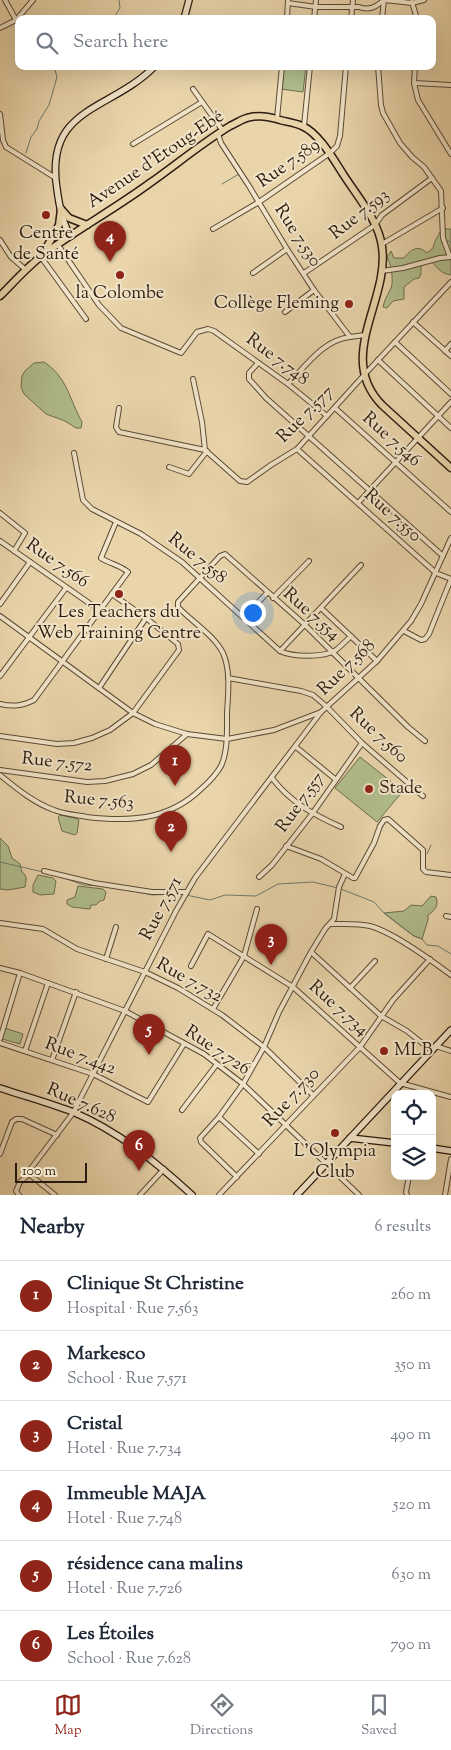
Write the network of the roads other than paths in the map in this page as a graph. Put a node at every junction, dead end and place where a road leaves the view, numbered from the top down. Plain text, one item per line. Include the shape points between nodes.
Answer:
1 (5, 0) edge
2 (33, 0) edge
3 (189, 0) edge
4 (316, 0) edge
5 (353, 0) edge
6 (384, 0) edge
7 (424, 0) edge
8 (411, 1) edge
9 (288, 2) edge
10 (316, 7) junction
11 (352, 8) junction
12 (20, 15) edge
13 (185, 15) edge
14 (287, 15) edge
15 (315, 15) edge
16 (351, 15) edge
17 (382, 15) edge
18 (416, 15) edge
19 (15, 18) edge
20 (15, 20) edge
21 (0, 28) edge
22 (150, 70) edge
23 (282, 70) edge
24 (310, 70) edge
25 (346, 70) edge
26 (378, 70) edge
27 (415, 70) edge
28 (414, 83) junction
29 (451, 85) edge
30 (193, 89) dead end
31 (202, 102) junction
32 (0, 114) edge
33 (277, 119) junction
34 (304, 126) junction
35 (220, 132) junction
36 (133, 144) dead end
37 (330, 154) junction
38 (451, 154) edge
39 (54, 177) junction
40 (432, 178) junction
41 (259, 202) junction
42 (443, 208) junction
43 (61, 210) junction
44 (87, 224) junction
45 (375, 225) junction
46 (213, 229) dead end
47 (71, 236) junction
48 (0, 240) edge
49 (382, 244) junction
50 (58, 245) junction
51 (287, 249) junction
52 (42, 256) junction
53 (451, 257) edge
54 (26, 270) junction
55 (382, 271) junction
56 (253, 273) dead end
57 (304, 273) junction
58 (451, 282) edge
59 (314, 290) junction
60 (0, 296) edge
61 (285, 312) dead end
62 (86, 319) dead end
63 (413, 322) junction
64 (365, 335) junction
65 (350, 337) junction
66 (395, 342) junction
67 (451, 344) edge
68 (445, 351) junction
69 (451, 356) edge
70 (378, 360) junction
71 (258, 363) junction
72 (365, 374) junction
73 (193, 379) dead end
74 (288, 384) junction
75 (451, 394) edge
76 (451, 402) edge
77 (119, 408) dead end
78 (335, 408) junction
79 (327, 416) junction
80 (437, 417) junction
81 (451, 428) edge
82 (310, 436) junction
83 (418, 439) junction
84 (297, 449) junction
85 (206, 451) junction
86 (74, 453) dead end
87 (396, 462) junction
88 (169, 467) dead end
89 (451, 468) edge
90 (370, 490) junction
91 (358, 504) junction
92 (451, 512) edge
93 (0, 513) edge
94 (116, 522) junction
95 (451, 538) edge
96 (0, 541) edge
97 (14, 550) junction
98 (444, 556) junction
99 (309, 561) dead end
100 (30, 562) junction
101 (360, 565) dead end
102 (436, 573) junction
103 (201, 578) junction
104 (66, 588) junction
105 (267, 593) junction
106 (112, 594) junction
107 (273, 598) junction
108 (0, 604) edge
109 (321, 608) junction
110 (99, 610) junction
111 (0, 616) edge
112 (244, 617) junction
113 (146, 618) junction
114 (304, 624) junction
115 (404, 630) junction
116 (351, 636) junction
117 (29, 638) junction
118 (280, 651) junction
119 (332, 652) junction
120 (376, 661) junction
121 (62, 662) junction
122 (0, 676) edge
123 (228, 678) junction
124 (359, 678) junction
125 (98, 688) junction
126 (0, 704) edge
127 (327, 707) junction
128 (321, 712) junction
129 (134, 713) junction
130 (187, 734) junction
131 (0, 736) edge
132 (227, 739) junction
133 (425, 741) dead end
134 (362, 743) junction
135 (296, 747) junction
136 (0, 770) edge
137 (0, 775) edge
138 (272, 778) junction
139 (335, 779) junction
140 (423, 796) dead end
141 (312, 814) junction
142 (340, 827) dead end
143 (286, 846) junction
144 (44, 871) dead end
145 (345, 874) junction
146 (451, 875) edge
147 (259, 877) dead end
148 (187, 892) junction
149 (257, 909) dead end
150 (0, 922) edge
151 (331, 924) junction
152 (116, 927) dead end
153 (311, 952) junction
154 (244, 956) junction
155 (106, 958) junction
156 (430, 960) junction
157 (375, 961) dead end
158 (191, 966) dead end
159 (0, 968) edge
160 (145, 972) junction
161 (20, 973) junction
162 (451, 975) edge
163 (48, 983) junction
164 (293, 987) junction
165 (350, 988) junction
166 (76, 992) junction
167 (213, 1009) junction
168 (125, 1011) junction
169 (381, 1016) junction
170 (451, 1030) edge
171 (0, 1039) edge
172 (0, 1043) edge
173 (184, 1044) junction
174 (264, 1047) junction
175 (360, 1047) junction
176 (434, 1049) junction
177 (25, 1051) junction
178 (451, 1051) edge
179 (52, 1060) junction
180 (217, 1064) junction
181 (93, 1074) junction
182 (400, 1083) junction
183 (242, 1084) junction
184 (0, 1088) edge
185 (312, 1096) junction
186 (451, 1098) edge
187 (182, 1110) dead end
188 (73, 1112) junction
189 (219, 1117) junction
190 (285, 1125) junction
191 (57, 1135) junction
192 (350, 1138) junction
193 (391, 1142) edge
194 (436, 1149) edge
195 (451, 1151) edge
196 (0, 1154) edge
197 (259, 1154) junction
198 (451, 1159) edge
199 (325, 1164) junction
200 (164, 1169) junction
201 (29, 1174) junction
202 (237, 1177) junction
203 (408, 1180) edge
204 (189, 1194) edge
205 (19, 1195) edge
206 (54, 1195) edge
207 (140, 1195) edge
208 (219, 1195) edge
209 (297, 1195) edge
210 (358, 1195) edge
211 (407, 1195) edge
212 (445, 1195) edge

1 - 19 street
2 - 12 street
3 - 13 main road
4 - 10 street
5 - 11 street
6 - 8 street
6 - 11 street via 374,8
6 - 17 street
7 - 8 street
8 - 18 street
9 - 10 street
9 - 14 street
10 - 11 street
10 - 15 street
11 - 16 street
20 - 21 street
22 - 39 main road via 69,126 56,155
23 - 33 street
24 - 34 street
25 - 37 street, Rue 7.589 via 340,136
26 - 40 street via 383,113 400,143
27 - 28 street
28 - 29 street
28 - 38 street via 418,100
30 - 31 street, Rue 7.530
31 - 35 street, Rue 7.530
31 - 36 street
32 - 39 street via 6,147
33 - 34 main road, Avenue d'Etoug-Ebé
33 - 35 main road, Avenue d'Etoug-Ebé via 251,117
34 - 37 main road, Avenue d'Etoug-Ebé
35 - 41 street, Rue 7.530 via 221,143
35 - 44 main road, Avenue d'Etoug-Ebé
37 - 41 street, Rue 7.589
37 - 45 main road, Avenue d'Etoug-Ebé
39 - 43 main road
40 - 42 street via 442,192
40 - 45 street, Rue 7.593 via 382,215
41 - 46 street, Rue 7.589
41 - 51 street, Rue 7.530
42 - 49 street
42 - 53 street via 443,238
43 - 44 main road via 69,218
43 - 47 main road
43 - 52 main road via 56,232
44 - 47 main road, Avenue d'Etoug-Ebé
45 - 49 main road, Avenue d'Etoug-Ebé
45 - 57 street, Rue 7.593
47 - 50 main road, Avenue d'Etoug-Ebé
48 - 54 street via 11,257
49 - 55 main road, Avenue d'Etoug-Ebé
50 - 52 main road, Avenue d'Etoug-Ebé
50 - 71 street, Rue 7.748 via 99,305 121,328 182,353 197,332 208,329
51 - 56 street
51 - 57 street, Rue 7.530
52 - 54 main road
52 - 62 street
53 - 55 street
54 - 60 main road
55 - 64 main road, Avenue d'Etoug-Ebé
57 - 59 street, Rue 7.530
58 - 63 street, Rue 7.577
59 - 61 street
59 - 65 street, Rue 7.530
63 - 66 street, Rue 7.577
63 - 68 street
64 - 65 street
64 - 72 main road, Avenue d'Etoug-Ebé
65 - 74 street via 333,341
66 - 70 street, Rue 7.577
66 - 75 street
67 - 68 street
68 - 69 street
70 - 72 street, Rue 7.577
70 - 80 street
71 - 74 street, Rue 7.748
71 - 82 street via 249,373 250,379 266,398
72 - 78 street, Rue 7.577
72 - 83 main road, Avenue d'Etoug-Ebé via 377,400
73 - 85 street
74 - 79 street, Rue 7.748
76 - 80 street
77 - 85 street, Rue 7.577 via 116,427 119,432
78 - 79 street, Rue 7.577
78 - 87 street, Rue 7.546
79 - 82 street, Rue 7.577
80 - 81 street
80 - 83 street
82 - 84 street, Rue 7.577
82 - 90 street
83 - 87 street
83 - 89 main road, Avenue d'Etoug-Ebé
84 - 85 street, Rue 7.577 via 244,482
84 - 91 street, Rue 7.550
85 - 88 street via 189,474
86 - 94 street, Rue 7.558 via 83,500
87 - 90 street
87 - 92 street, Rue 7.546
90 - 91 street
90 - 98 street
91 - 102 street, Rue 7.550
93 - 97 street via 25,533
94 - 103 street, Rue 7.558 via 141,534
94 - 106 street via 101,558 128,572
95 - 98 street, Rue 7.568
96 - 97 street, Rue 7.566
97 - 100 street, Rue 7.566
98 - 102 street, Rue 7.568
99 - 107 street
100 - 104 street, Rue 7.566
100 - 108 street
101 - 109 street
102 - 115 street, Rue 7.568 via 416,616
102 - 115 street, Rue 7.550 via 451,580 429,634 421,640
103 - 105 street, Rue 7.554 via 225,554
103 - 112 street, Rue 7.558
103 - 123 street, Rue 7.563 via 178,602 178,607 217,644 226,659
104 - 110 street, Rue 7.566
104 - 117 street
105 - 107 street, Rue 7.554
105 - 112 street
106 - 110 street
106 - 113 street
107 - 114 street, Rue 7.554
109 - 114 street
109 - 116 street
110 - 121 street
111 - 117 street, Rue 7.568
112 - 118 street, Rue 7.558
113 - 125 street
113 - 129 street via 178,644 178,650
114 - 118 street
114 - 119 street, Rue 7.554
115 - 120 street, Rue 7.568
116 - 119 street
116 - 120 street
117 - 121 street, Rue 7.568
117 - 122 street
118 - 119 street via 290,656
119 - 124 street, Rue 7.554
120 - 124 street, Rue 7.568
121 - 125 street, Rue 7.568
121 - 126 street via 34,700 21,706
123 - 127 street, Rue 7.560 via 301,691 313,695
123 - 132 street, Rue 7.563
124 - 127 street, Rue 7.568
124 - 133 street, Rue 7.554
125 - 129 street, Rue 7.568
127 - 128 street, Rue 7.568
127 - 134 street, Rue 7.560
128 - 132 street, Rue 7.568 via 274,730
128 - 135 street, Rue 7.571
129 - 130 street, Rue 7.568
129 - 131 street via 110,730 74,743 41,743
130 - 132 street, Rue 7.568
130 - 136 street, Rue 7.572 via 151,765 105,781 87,782
132 - 137 street, Rue 7.563 via 222,765 212,779 175,808 145,818 100,818 55,811 41,805
134 - 139 street, Rue 7.557
134 - 140 street, Rue 7.560
135 - 138 street, Rue 7.571
135 - 139 street
138 - 141 street via 283,792
138 - 148 street, Rue 7.571
139 - 141 street, Rue 7.557
141 - 142 street
141 - 143 street, Rue 7.557
143 - 145 street via 321,859
143 - 147 street, Rue 7.557
144 - 148 street via 152,892
145 - 146 street via 355,878 380,826 388,819 423,850 423,869 426,872
145 - 151 street
148 - 160 street, Rue 7.571
149 - 154 street
150 - 155 street, Rue 7.732 via 43,929 77,949
151 - 153 street
151 - 156 street via 372,926
152 - 155 street
153 - 164 street
153 - 165 street
154 - 158 street, Rue 7.734 via 208,934
154 - 164 street, Rue 7.734
154 - 167 street
155 - 160 street, Rue 7.732
156 - 162 street
156 - 169 street, Rue 7.730
157 - 165 street
159 - 161 street, Rue 7.726
160 - 167 street, Rue 7.732
160 - 168 street, Rue 7.571
161 - 163 street, Rue 7.726
161 - 171 street
163 - 166 street, Rue 7.726
163 - 177 street
164 - 174 street
164 - 175 street, Rue 7.734
165 - 169 street
166 - 168 street, Rue 7.726
166 - 179 street
167 - 174 street, Rue 7.732
168 - 173 street, Rue 7.726
168 - 181 street, Rue 7.571
169 - 175 street, Rue 7.730
169 - 176 street
170 - 176 main road
172 - 177 street, Rue 7.442
173 - 180 street, Rue 7.726
173 - 181 street, Rue 7.442 via 148,1102
174 - 183 street
174 - 185 street, Rue 7.732
175 - 182 street, Rue 7.734
175 - 185 street, Rue 7.730
176 - 178 street
176 - 182 main road
177 - 179 street, Rue 7.442
179 - 181 street, Rue 7.442
180 - 183 street, Rue 7.726
180 - 187 street
181 - 188 street, Rue 7.571
182 - 186 street, Rue 7.734
182 - 192 main road
183 - 189 street
183 - 190 street, Rue 7.726
184 - 188 main road, Rue 7.628
185 - 190 street, Rue 7.730
188 - 191 street, Rue 7.571
188 - 200 main road, Rue 7.628 via 106,1128
189 - 197 street
189 - 202 street via 200,1138 201,1142
190 - 197 street, Rue 7.730
190 - 199 street, Rue 7.726
191 - 196 street via 16,1118
191 - 201 street, Rue 7.571
192 - 193 main road
192 - 199 main road
194 - 195 main road
197 - 202 street, Rue 7.730
198 - 212 street
199 - 209 main road
199 - 210 street, Rue 7.726
200 - 204 main road, Rue 7.628
200 - 207 street
201 - 205 street, Rue 7.571 via 20,1182 16,1191
201 - 206 street
202 - 208 street, Rue 7.730
203 - 211 street

